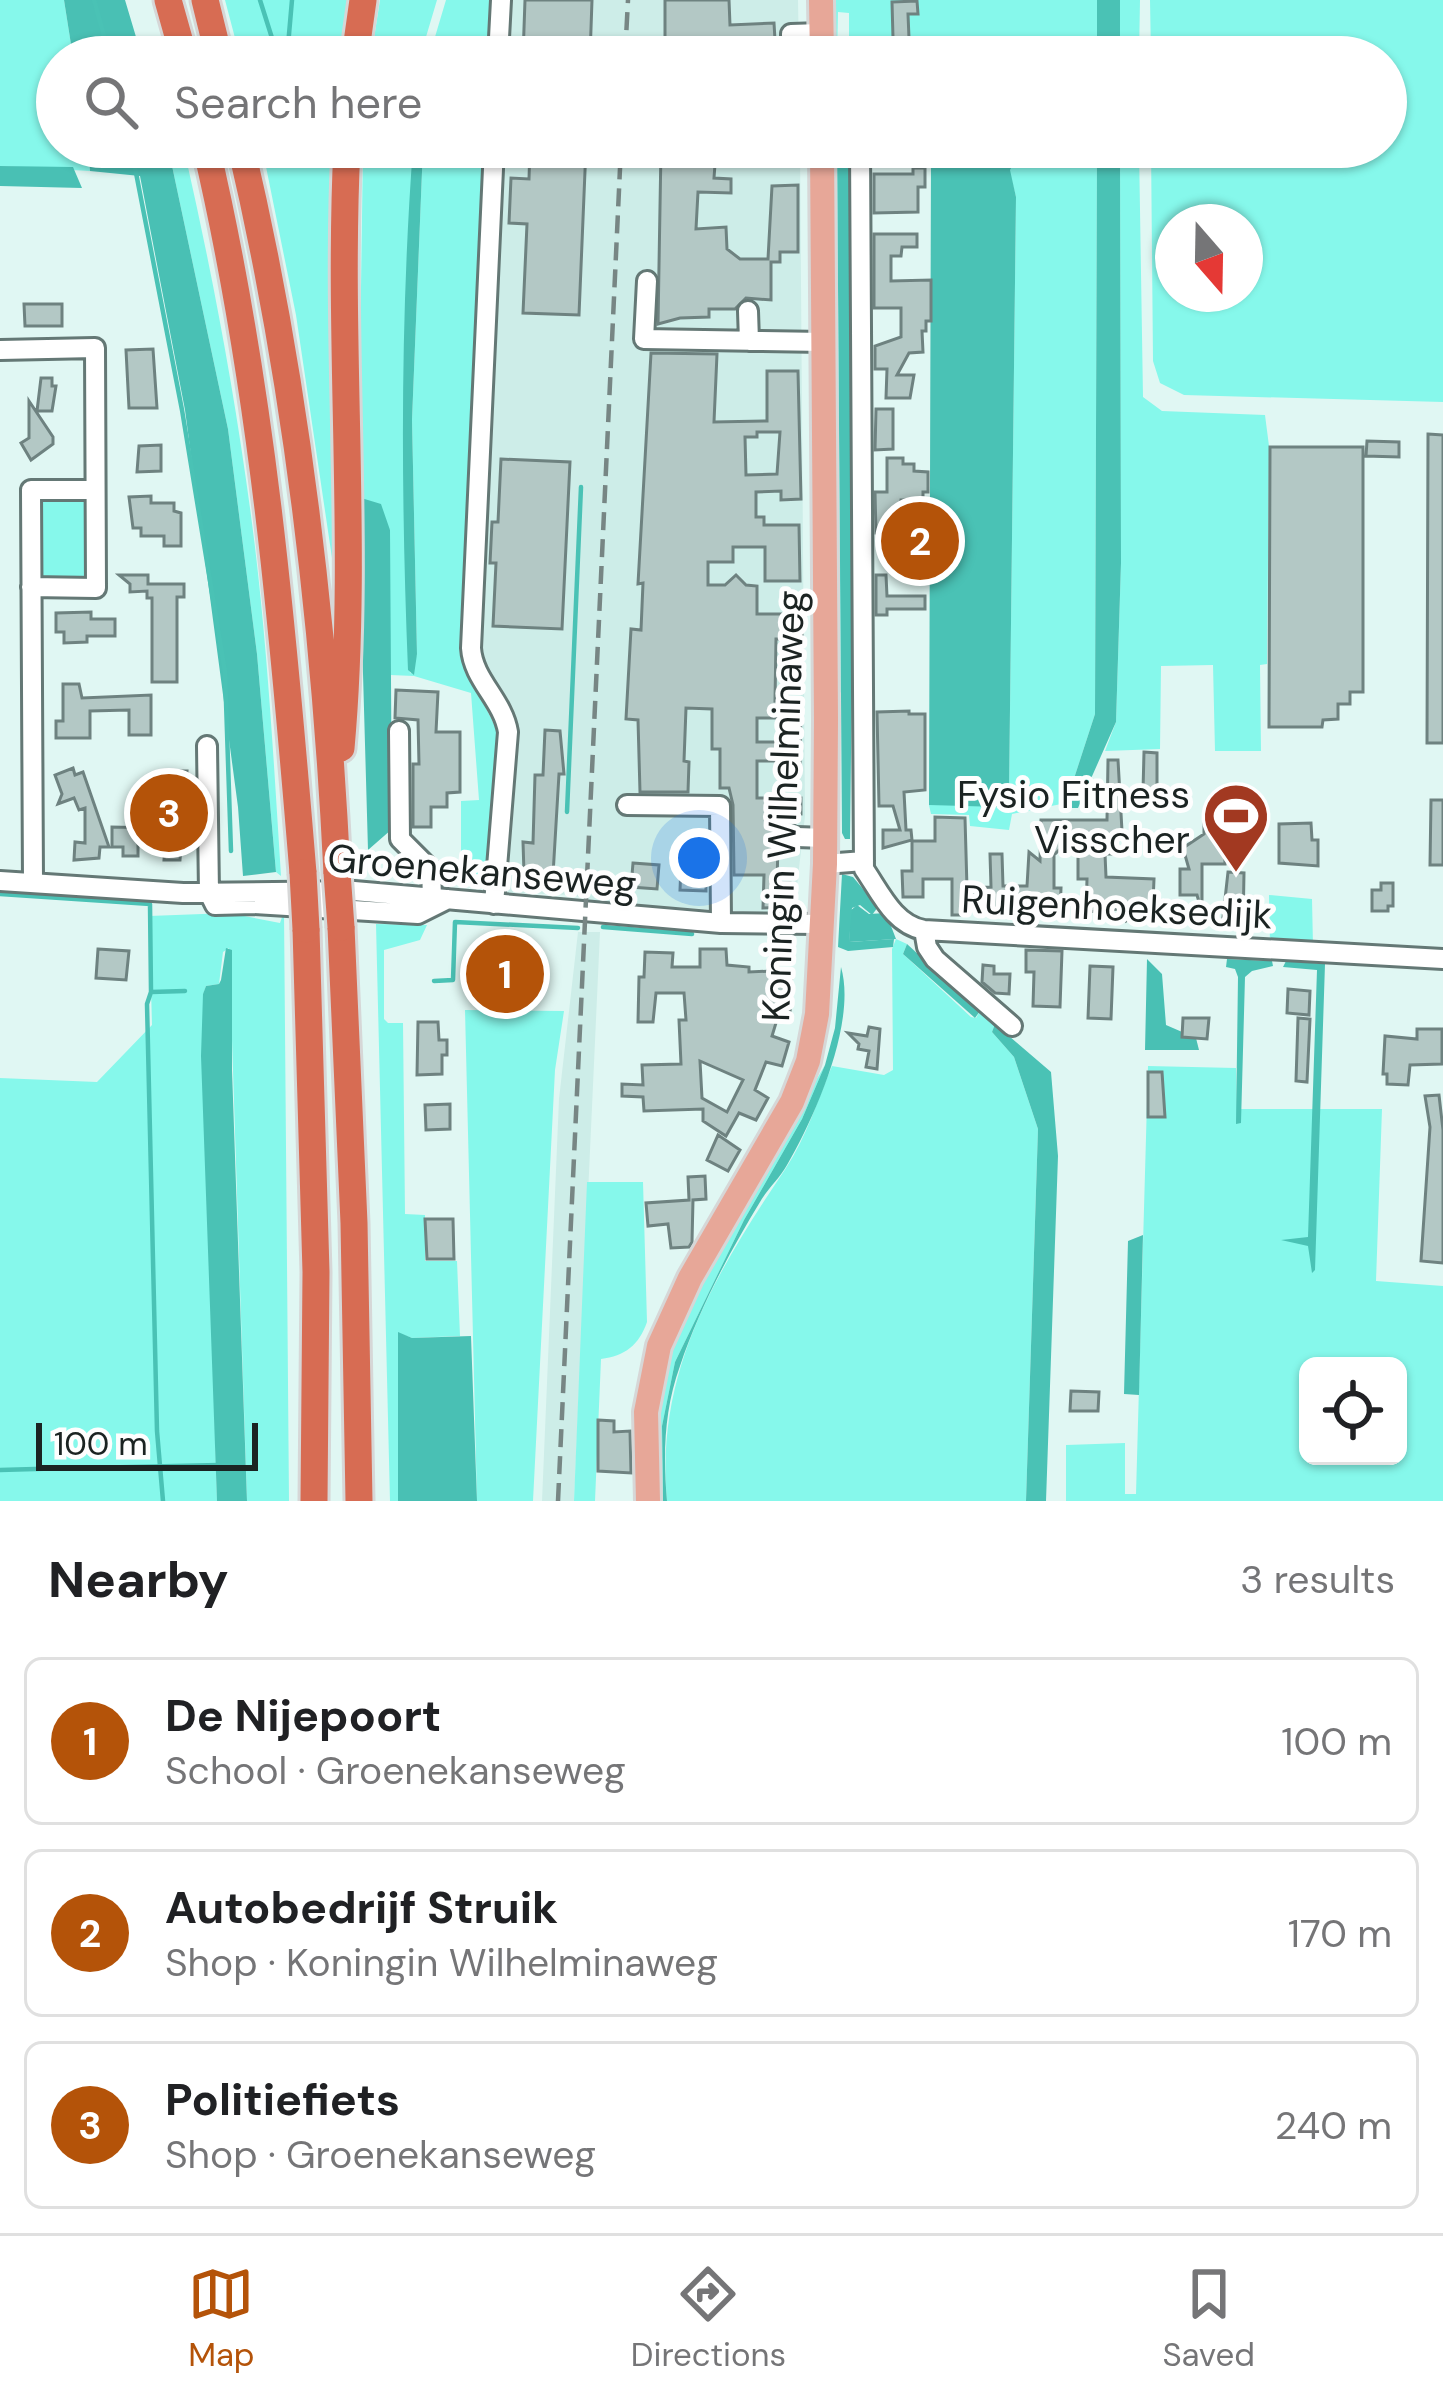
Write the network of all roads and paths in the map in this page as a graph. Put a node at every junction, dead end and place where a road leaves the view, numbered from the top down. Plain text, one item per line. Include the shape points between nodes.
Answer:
1 (168, 0) edge
2 (205, 0) edge
3 (363, 0) edge
4 (501, 0) edge
5 (821, 0) edge
6 (178, 36) edge
7 (214, 36) edge
8 (358, 36) edge
9 (500, 36) edge
10 (822, 36) edge
11 (210, 168) edge
12 (245, 168) edge
13 (345, 168) edge
14 (493, 168) edge
15 (822, 168) edge
16 (860, 168) edge
17 (646, 280) dead end
18 (748, 311) dead end
19 (749, 341) junction
20 (824, 342) junction
21 (0, 350) edge
22 (95, 490) junction
23 (31, 587) junction
24 (399, 731) dead end
25 (206, 746) dead end
26 (627, 805) dead end
27 (334, 819) junction
28 (797, 837) dead end
29 (825, 851) junction
30 (864, 861) junction
31 (0, 881) edge
32 (33, 882) junction
33 (209, 893) junction
34 (441, 897) junction
35 (494, 904) junction
36 (721, 922) junction
37 (820, 924) junction
38 (924, 930) junction
39 (1443, 959) edge
40 (1012, 1026) dead end
41 (314, 1501) edge
42 (359, 1501) edge
43 (648, 1501) edge

1 - 6 highway
2 - 7 highway
3 - 8 highway
4 - 9 street
5 - 10 main road
11 - 41 highway, bridge via 268,503 303,873 316,1271
12 - 27 highway via 290,400
13 - 27 highway via 349,657
14 - 35 street via 471,648 508,732
15 - 20 main road, Koningin Wilhelminaweg
16 - 30 street, Koningin Wilhelminaweg
17 - 19 street via 644,339
18 - 19 street
19 - 20 street
20 - 29 main road, Koningin Wilhelminaweg
21 - 22 street via 94,348
22 - 23 street via 31,490
22 - 23 street via 96,587
23 - 32 street
24 - 34 street via 400,839 431,870
25 - 33 street
26 - 36 street via 720,806
27 - 42 highway, bridge
28 - 29 street
29 - 30 street
29 - 37 main road, Koningin Wilhelminaweg
30 - 38 street, Ruigenhoeksedijk via 896,916
31 - 32 street, Groenekanseweg
32 - 33 street, Groenekanseweg
33 - 34 street, Groenekanseweg
34 - 35 street, Groenekanseweg
35 - 36 street, Groenekanseweg
36 - 37 street, Groenekanseweg
37 - 43 main road, Koningin Wilhelminaweg via 818,1014 800,1082 659,1346 646,1412
38 - 39 street, Ruigenhoeksedijk
38 - 40 street via 935,959

